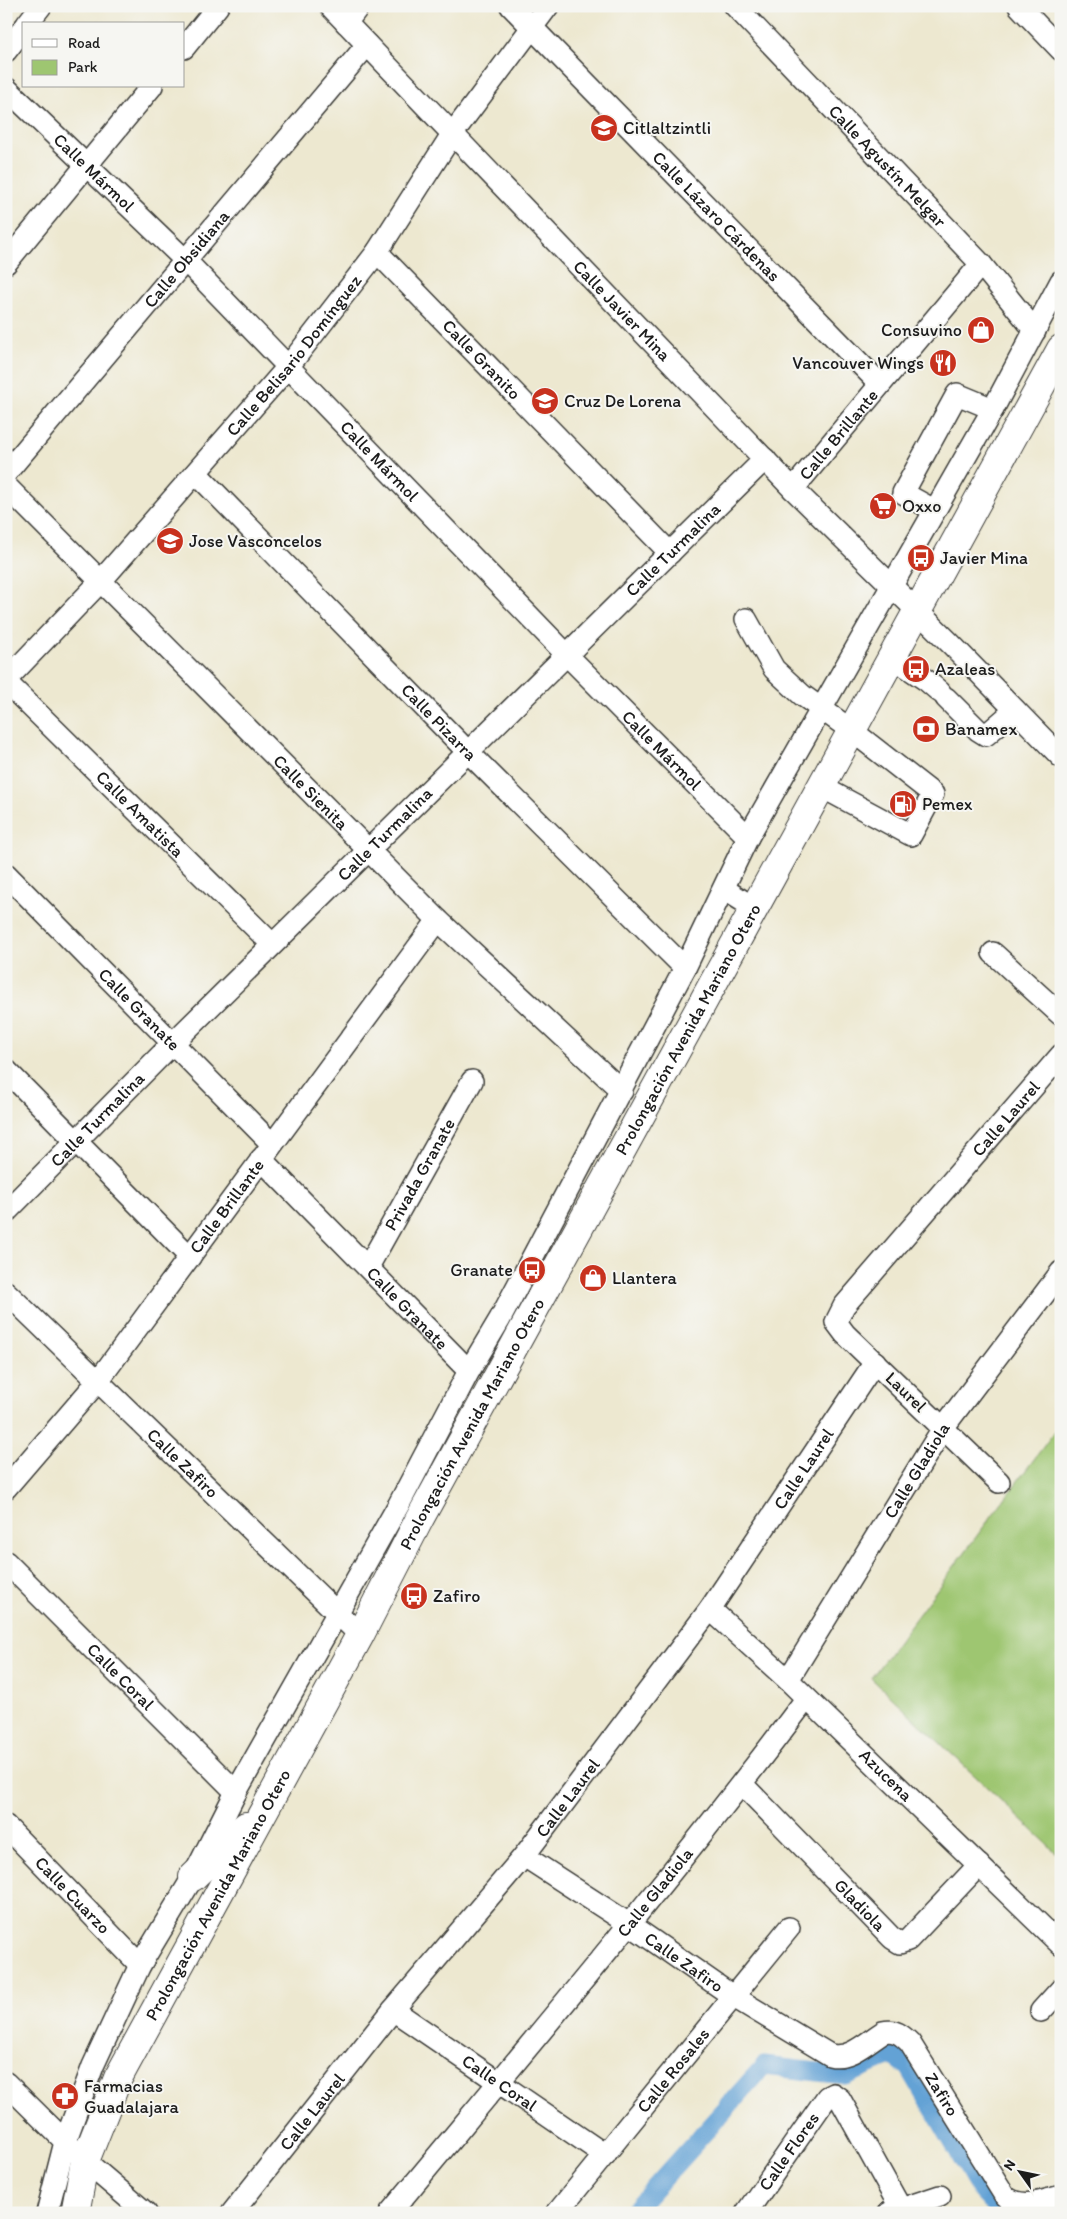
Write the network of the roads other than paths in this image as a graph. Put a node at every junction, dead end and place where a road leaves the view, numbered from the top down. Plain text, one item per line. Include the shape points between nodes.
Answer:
1 (41, 6) edge
2 (218, 6) edge
3 (330, 6) edge
4 (511, 6) edge
5 (548, 6) edge
6 (735, 6) edge
7 (1019, 6) edge
8 (352, 15) edge
9 (29, 22) edge
10 (531, 27) junction
11 (22, 31) edge
12 (367, 45) junction
13 (185, 47) edge
14 (1061, 50) edge
15 (6, 51) edge
16 (6, 88) edge
17 (150, 88) edge
18 (453, 133) junction
19 (87, 165) junction
20 (377, 252) junction
21 (185, 260) junction
22 (6, 263) edge
23 (981, 264) junction
24 (1061, 281) edge
25 (1035, 331) junction
26 (1061, 349) edge
27 (288, 367) junction
28 (880, 384) junction
29 (993, 409) junction
30 (765, 459) junction
31 (6, 473) edge
32 (196, 473) junction
33 (6, 486) edge
34 (794, 489) junction
35 (934, 510) junction
36 (670, 553) junction
37 (100, 582) junction
38 (892, 586) junction
39 (918, 612) junction
40 (746, 619) dead end
41 (566, 654) junction
42 (892, 657) junction
43 (6, 681) edge
44 (821, 708) junction
45 (1015, 710) junction
46 (851, 730) junction
47 (468, 752) junction
48 (1061, 757) edge
49 (820, 786) junction
50 (748, 837) junction
51 (368, 850) junction
52 (6, 874) edge
53 (724, 888) junction
54 (754, 908) junction
55 (438, 920) junction
56 (272, 944) junction
57 (993, 953) dead end
58 (685, 968) junction
59 (1061, 1015) edge
60 (172, 1044) junction
61 (1061, 1055) edge
62 (6, 1070) edge
63 (472, 1081) dead end
64 (622, 1091) junction
65 (76, 1141) junction
66 (266, 1152) junction
67 (6, 1212) edge
68 (190, 1257) junction
69 (368, 1267) junction
70 (1061, 1272) edge
71 (6, 1292) edge
72 (836, 1322) joint
73 (875, 1362) junction
74 (469, 1371) junction
75 (98, 1381) junction
76 (943, 1428) junction
77 (999, 1482) dead end
78 (6, 1488) edge
79 (6, 1562) edge
80 (710, 1609) junction
81 (338, 1614) junction
82 (360, 1635) junction
83 (788, 1680) junction
84 (291, 1695) junction
85 (806, 1699) junction
86 (318, 1710) junction
87 (742, 1784) junction
88 (236, 1792) junction
89 (262, 1812) junction
90 (6, 1826) edge
91 (524, 1856) junction
92 (979, 1865) junction
93 (193, 1877) junction
94 (629, 1924) junction
95 (789, 1928) dead end
96 (1061, 1945) edge
97 (140, 1965) junction
98 (1061, 1989) edge
99 (734, 1997) junction
100 (393, 2010) junction
101 (1041, 2011) dead end
102 (850, 2054) joint
103 (93, 2066) junction
104 (118, 2078) junction
105 (498, 2082) junction
106 (6, 2083) edge
107 (65, 2142) junction
108 (605, 2155) junction
109 (84, 2161) junction
110 (940, 2196) dead end
111 (1061, 2196) edge
112 (895, 2211) edge
113 (47, 2213) edge
114 (76, 2213) edge
115 (146, 2213) edge
116 (232, 2213) edge
117 (390, 2213) edge
118 (556, 2213) edge
119 (746, 2213) edge

1 - 9 street
2 - 13 street
3 - 8 street, Calle Javier Mina
4 - 10 street, Calle Lázaro Cárdenas
5 - 10 street, Calle Belisario Domínguez
6 - 23 street, Calle Agustín Melgar
7 - 14 street
8 - 12 street, Calle Javier Mina
10 - 18 street, Calle Belisario Domínguez
10 - 28 street, Calle Lázaro Cárdenas
11 - 15 street
12 - 18 street, Calle Javier Mina
12 - 21 street, Calle Obsidiana
16 - 19 street, Calle Mármol
17 - 19 street
18 - 20 street, Calle Belisario Domínguez
18 - 30 street, Calle Javier Mina
19 - 21 street, Calle Mármol
19 - 22 street
20 - 27 street, Calle Belisario Domínguez
20 - 36 street, Calle Granito
21 - 27 street, Calle Mármol
21 - 31 street, Calle Obsidiana
23 - 25 street, Calle Agustín Melgar
23 - 28 street, Calle Brillante
24 - 25 street
25 - 29 street, Prolongación Avenida Mariano Otero
26 - 39 main road, Prolongación Avenida Mariano Otero
27 - 32 street, Calle Belisario Domínguez
27 - 41 street, Calle Mármol
28 - 34 street, Calle Brillante
29 - 35 street, Prolongación Avenida Mariano Otero
29 - 35 street via 957,394 903,492
30 - 34 street, Calle Javier Mina
30 - 36 street, Calle Turmalina
32 - 37 street, Calle Belisario Domínguez
32 - 47 street, Calle Pizarra
33 - 37 street, Calle Sienita
34 - 38 street, Calle Javier Mina
35 - 38 street, Prolongación Avenida Mariano Otero
36 - 41 street, Calle Turmalina
37 - 43 street, Calle Belisario Domínguez
37 - 51 street, Calle Sienita
38 - 39 street, Calle Javier Mina
38 - 44 street, Prolongación Avenida Mariano Otero
39 - 42 main road, Prolongación Avenida Mariano Otero
39 - 45 street, Calle Javier Mina
40 - 44 street via 774,668 802,696
41 - 47 street, Calle Turmalina
41 - 50 street, Calle Mármol
42 - 45 street via 926,680 986,735
42 - 46 main road, Prolongación Avenida Mariano Otero
43 - 56 street, Calle Amatista
44 - 46 street
44 - 50 street, Prolongación Avenida Mariano Otero
45 - 48 street, Calle Javier Mina
46 - 49 main road, Prolongación Avenida Mariano Otero
46 - 49 street via 933,794 911,835
47 - 51 street, Calle Turmalina
47 - 58 street, Calle Pizarra
49 - 54 main road, Prolongación Avenida Mariano Otero
50 - 53 street, Prolongación Avenida Mariano Otero
51 - 55 street, Calle Sienita
51 - 56 street, Calle Turmalina
52 - 60 street, Calle Granate
53 - 54 street
53 - 58 street, Prolongación Avenida Mariano Otero
54 - 82 main road, Prolongación Avenida Mariano Otero via 424,1510
55 - 64 street, Calle Sienita
55 - 66 street, Calle Brillante
56 - 60 street, Calle Turmalina
57 - 59 street
58 - 64 street, Prolongación Avenida Mariano Otero
60 - 65 street, Calle Turmalina
60 - 66 street, Calle Granate
61 - 72 street, Calle Laurel via 844,1306
62 - 65 street
63 - 69 street, Privada Granate
64 - 74 street, Prolongación Avenida Mariano Otero
65 - 67 street, Calle Turmalina
65 - 68 street
66 - 68 street, Calle Brillante
66 - 69 street, Calle Granate
68 - 75 street, Calle Brillante
69 - 74 street, Calle Granate
70 - 76 street, Calle Gladiola
71 - 75 street, Calle Zafiro
72 - 73 street, Laurel
73 - 76 street, Laurel
73 - 80 street, Calle Laurel
74 - 81 street, Prolongación Avenida Mariano Otero
75 - 78 street, Calle Brillante
75 - 81 street, Calle Zafiro
76 - 77 street, Laurel
76 - 83 street, Calle Gladiola
79 - 88 street, Calle Coral
80 - 83 street, Azucena
80 - 91 street, Calle Laurel
81 - 82 street, Calle Zafiro
81 - 84 street, Prolongación Avenida Mariano Otero
82 - 86 main road, Prolongación Avenida Mariano Otero
83 - 85 street, Azucena
84 - 86 street
84 - 88 street, Prolongación Avenida Mariano Otero
85 - 87 street, Calle Gladiola
85 - 92 street, Azucena
86 - 89 main road, Prolongación Avenida Mariano Otero
87 - 92 street, Gladiola via 900,1943 908,1940
87 - 94 street, Calle Gladiola
88 - 93 street, Prolongación Avenida Mariano Otero
89 - 93 main road
89 - 104 main road, Prolongación Avenida Mariano Otero
90 - 97 street, Calle Cuarzo
91 - 94 street, Calle Zafiro
91 - 100 street, Calle Laurel
92 - 96 street, Azucena
93 - 97 street, Prolongación Avenida Mariano Otero
94 - 99 street, Calle Zafiro
94 - 105 street, Calle Gladiola
95 - 99 street, Calle Rosales
97 - 103 street, Prolongación Avenida Mariano Otero
98 - 101 street
99 - 102 street, Calle Zafiro via 830,2055
99 - 108 street, Calle Rosales
100 - 105 street, Calle Coral
100 - 116 street, Calle Laurel
102 - 111 street, Zafiro via 883,2032 893,2031 903,2036 1005,2196 1016,2202 1033,2203
103 - 104 street
103 - 107 street, Prolongación Avenida Mariano Otero
104 - 109 main road, Prolongación Avenida Mariano Otero
105 - 108 street, Calle Coral
105 - 117 street, Calle Gladiola
106 - 107 street
107 - 109 street
107 - 113 street, Prolongación Avenida Mariano Otero
108 - 118 street, Calle Rosales
109 - 114 main road, Prolongación Avenida Mariano Otero
109 - 115 street
110 - 112 street
112 - 119 street, Calle Flores via 836,2095 828,2097

